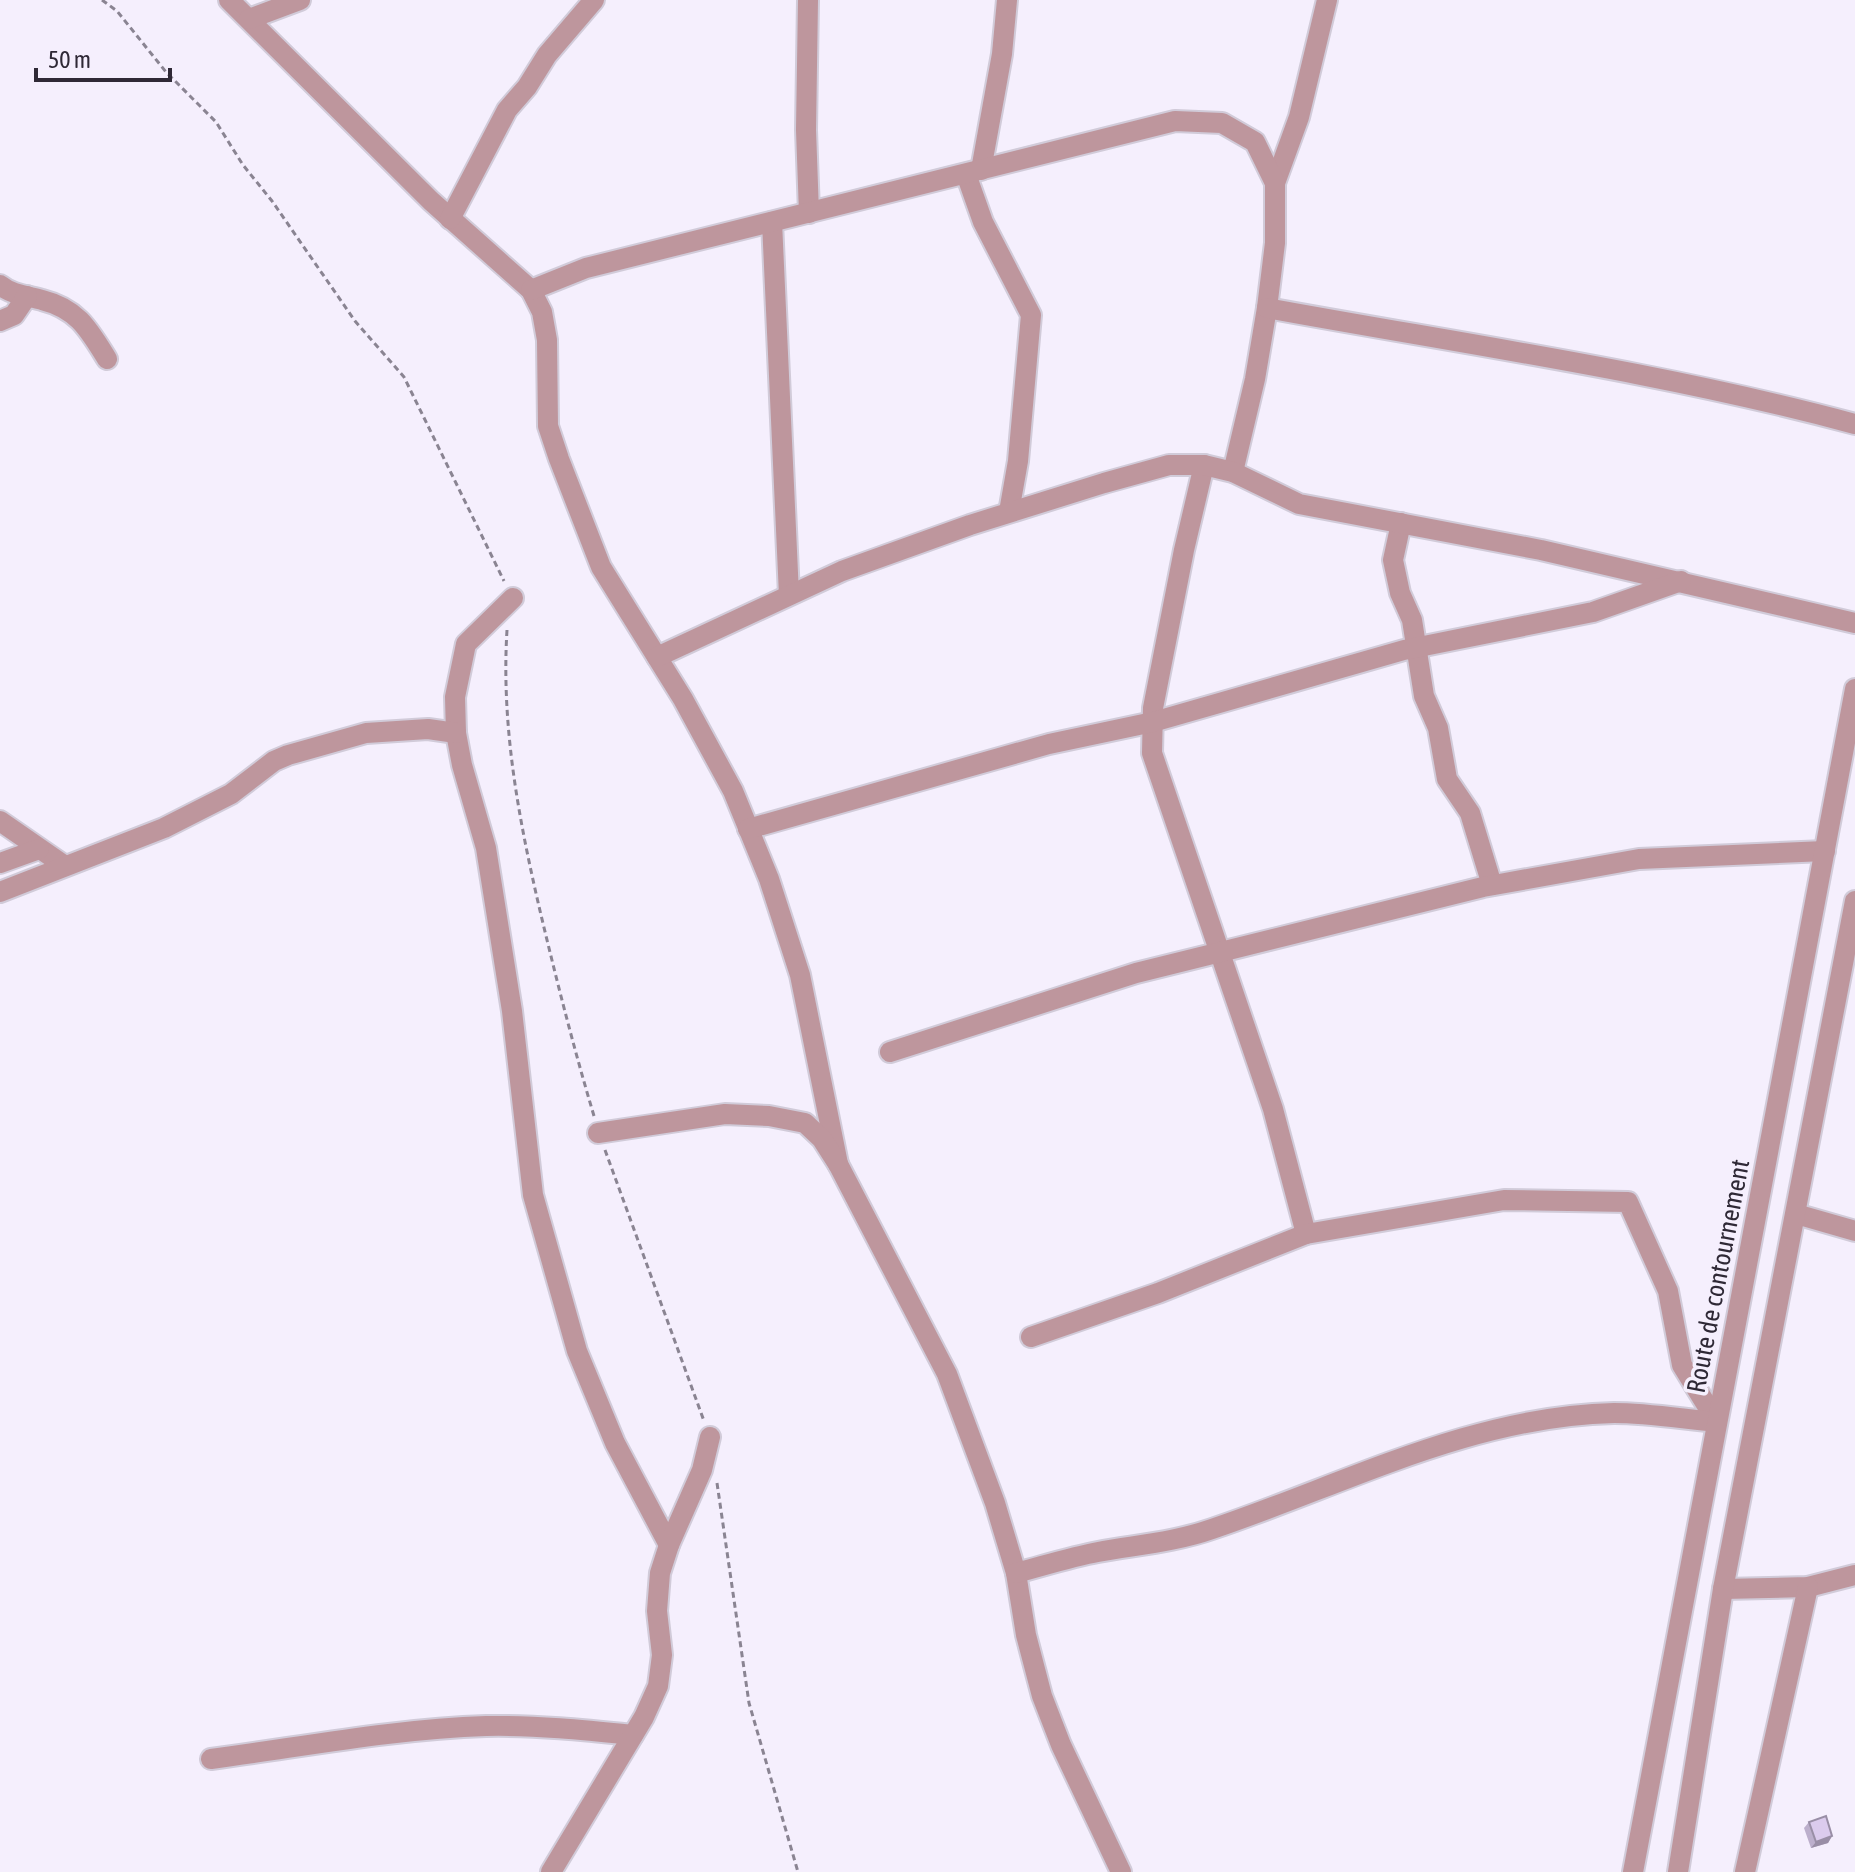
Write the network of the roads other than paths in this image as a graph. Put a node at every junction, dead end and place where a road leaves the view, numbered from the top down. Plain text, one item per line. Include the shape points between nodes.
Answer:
1 (229, 0) edge
2 (300, 0) edge
3 (594, 0) edge
4 (808, 0) edge
5 (1007, 0) edge
6 (1327, 0) edge
7 (249, 19) junction
8 (974, 172) junction
9 (1275, 183) junction
10 (809, 213) junction
11 (450, 219) junction
12 (772, 222) junction
13 (0, 285) edge
14 (531, 290) junction
15 (27, 296) junction
16 (1267, 308) junction
17 (0, 321) edge
18 (107, 359) dead end
19 (1855, 424) edge
20 (1204, 465) junction
21 (1233, 472) junction
22 (1009, 512) junction
23 (1401, 523) junction
24 (1681, 581) junction
25 (789, 595) junction
26 (513, 598) road end
27 (1855, 623) edge
28 (1417, 647) junction
29 (657, 657) junction
30 (1855, 689) edge
31 (1153, 722) junction
32 (456, 733) junction
33 (0, 821) edge
34 (748, 829) junction
35 (39, 849) junction
36 (1825, 851) junction
37 (0, 863) edge
38 (65, 866) junction
39 (1492, 885) junction
40 (0, 892) edge
41 (1855, 901) edge
42 (1221, 952) junction
43 (890, 1052) dead end
44 (598, 1133) road end
45 (838, 1164) junction
46 (1796, 1214) junction
47 (1855, 1231) edge
48 (1306, 1234) junction
49 (1031, 1337) dead end
50 (1717, 1422) junction
51 (710, 1437) road end
52 (669, 1545) junction
53 (1016, 1573) junction
54 (1855, 1575) edge
55 (1808, 1587) junction
56 (1723, 1589) junction
57 (633, 1735) junction
58 (211, 1759) dead end
59 (551, 1872) edge
60 (1121, 1872) edge
61 (1633, 1872) edge
62 (1678, 1872) edge
63 (1745, 1872) edge

1 - 7 street
2 - 7 street
3 - 11 street via 507,110
4 - 10 street
5 - 8 street via 1002,54
6 - 9 street via 1299,117
7 - 11 street
8 - 9 street via 1175,121 1222,123 1255,142
8 - 10 street
8 - 22 street via 983,222 1031,315
9 - 16 street
10 - 12 street
11 - 14 street
12 - 14 street via 586,268
12 - 25 street
13 - 15 street
14 - 29 street via 547,340 548,426 559,459 601,567
15 - 17 street via 14,315
15 - 18 street via 75,315
16 - 19 street via 1528,353
16 - 21 street
20 - 21 street
20 - 22 street via 1169,465
20 - 31 street
21 - 23 street via 1299,504
22 - 25 street
23 - 24 street
23 - 28 street via 1393,560
24 - 27 street
24 - 28 street via 1593,612
25 - 29 street
26 - 32 street via 466,644 455,697
28 - 31 street
28 - 39 street via 1424,696 1438,728 1447,779 1470,813
29 - 34 street via 733,791
30 - 36 street, Route de contournement
31 - 34 street via 1049,744
31 - 42 street via 1152,753
32 - 38 street via 366,733 288,755 214,804
32 - 52 street via 486,848 533,1195 577,1351 615,1443
33 - 35 street
34 - 45 street via 800,975
35 - 37 street
35 - 38 street
36 - 39 street via 1639,859
36 - 50 street, Route de contournement
38 - 40 street
39 - 42 street
41 - 46 street
42 - 43 street via 1136,973
42 - 48 street via 1273,1109
44 - 45 street via 725,1114 769,1116 805,1123
45 - 53 street via 947,1374
46 - 47 street
46 - 56 street
48 - 49 street
48 - 50 street via 1504,1200 1628,1202 1668,1291 1682,1365
50 - 53 street via 1615,1413 1502,1428 1390,1462 1210,1530
50 - 61 street, Route de contournement
51 - 52 street via 702,1470
52 - 57 street via 657,1611 662,1655 658,1686
53 - 60 street via 1042,1696
54 - 55 street
55 - 56 street
55 - 63 street
56 - 62 street
57 - 58 street via 486,1726
57 - 59 street

